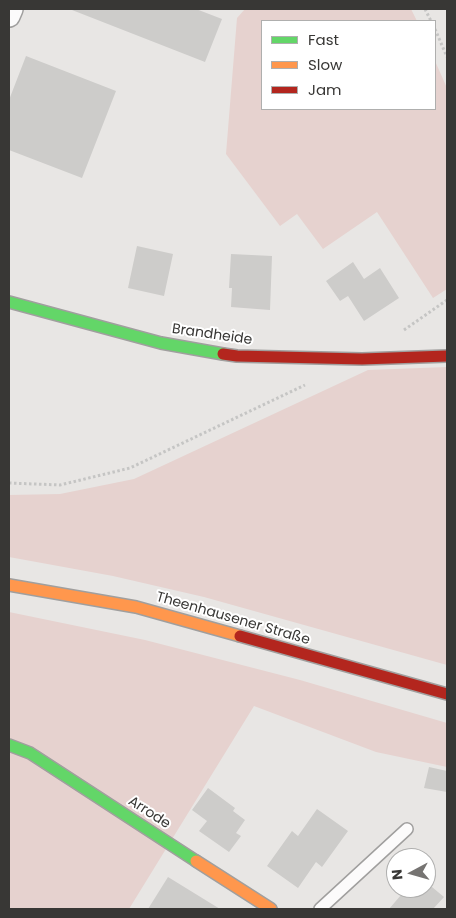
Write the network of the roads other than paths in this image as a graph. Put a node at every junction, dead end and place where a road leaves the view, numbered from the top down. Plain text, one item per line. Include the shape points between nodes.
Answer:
1 (12, 9) edge
2 (9, 16) edge
3 (9, 302) edge
4 (447, 356) edge
5 (9, 584) edge
6 (447, 694) edge
7 (9, 745) edge
8 (407, 829) dead end
9 (271, 909) edge
10 (320, 909) edge

1 - 2 street
3 - 4 street, Brandheide via 161,343 237,356 362,359
5 - 6 street, Theenhausener Straße via 136,607
7 - 9 street, Arrode via 30,753
8 - 10 lane

